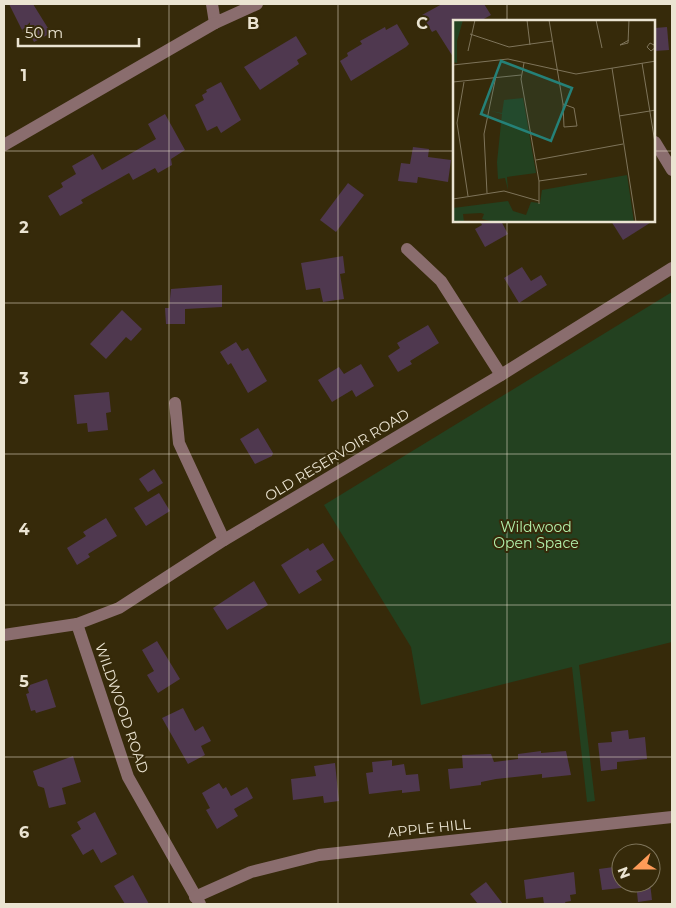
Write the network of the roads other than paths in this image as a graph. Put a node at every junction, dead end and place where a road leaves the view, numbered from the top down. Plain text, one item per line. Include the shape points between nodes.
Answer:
1 (212, 4) edge
2 (257, 4) edge
3 (215, 23) junction
4 (656, 144) edge
5 (4, 145) edge
6 (672, 170) edge
7 (407, 249) dead end
8 (672, 268) edge
9 (501, 375) junction
10 (174, 403) dead end
11 (224, 540) junction
12 (77, 624) junction
13 (4, 634) edge
14 (672, 817) edge
15 (197, 900) edge

1 - 3 street
2 - 3 street
3 - 5 street
4 - 6 street
7 - 9 street via 441,281
8 - 9 street, OLD RESERVOIR ROAD
9 - 11 street, OLD RESERVOIR ROAD
10 - 11 street via 179,443
11 - 12 street, OLD RESERVOIR ROAD via 119,608
12 - 13 street, OLD RESERVOIR ROAD
12 - 15 street, WILDWOOD ROAD via 128,777
14 - 15 street, APPLE HILL via 319,855 252,872

